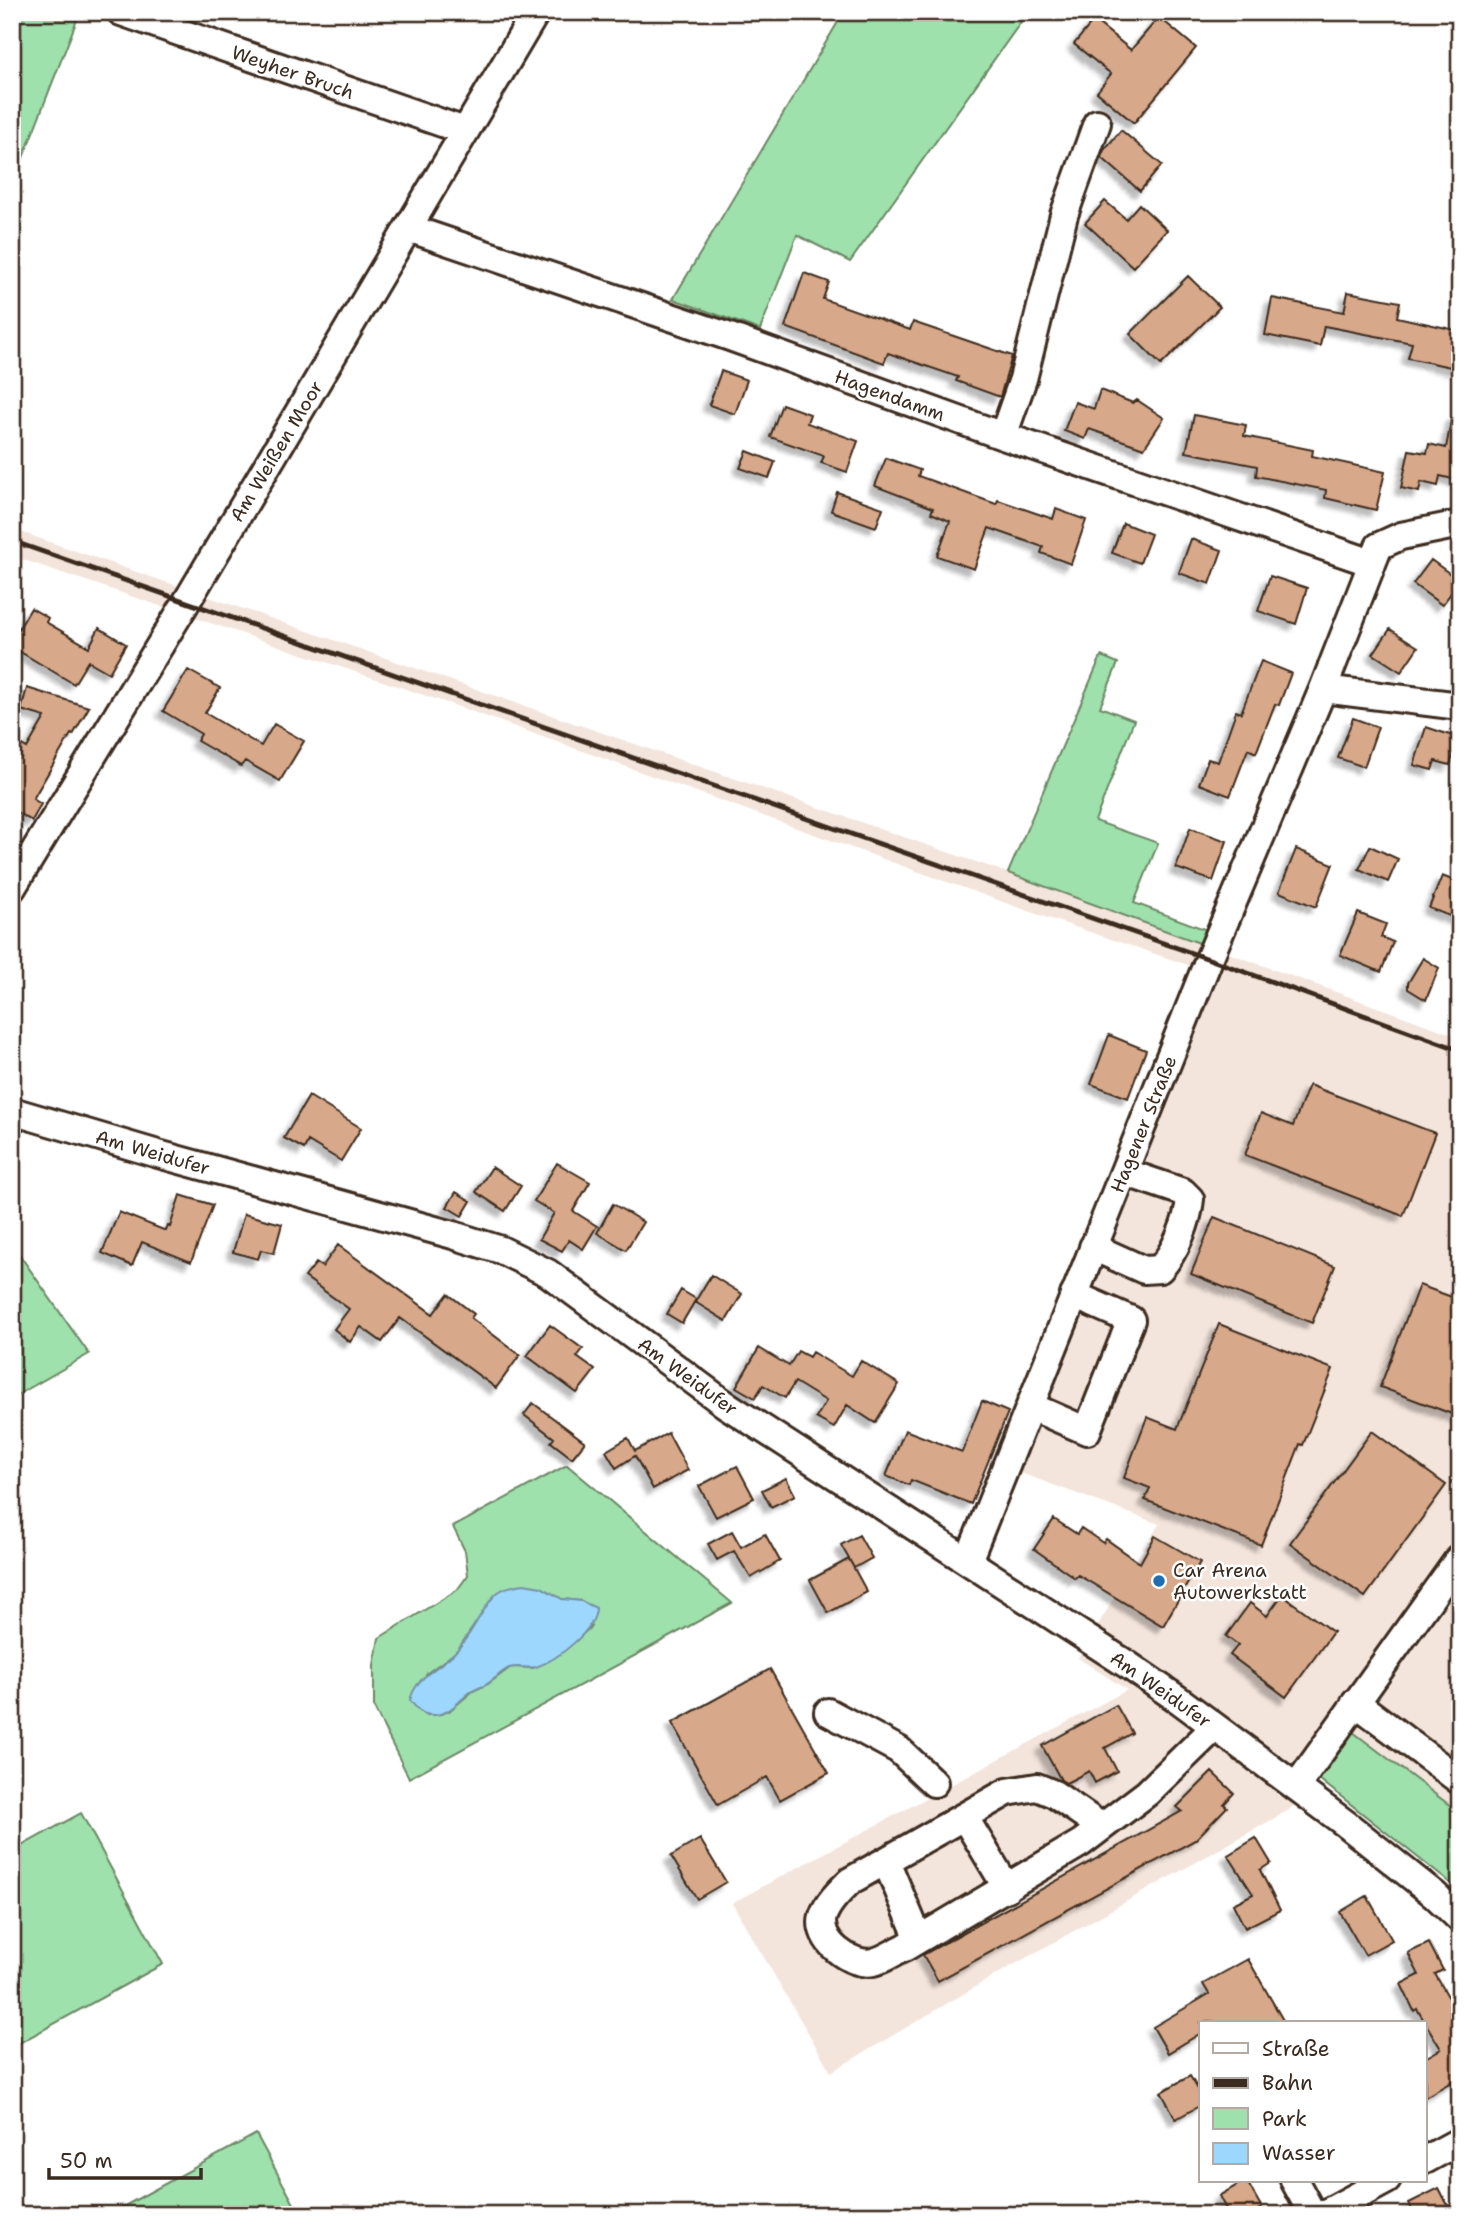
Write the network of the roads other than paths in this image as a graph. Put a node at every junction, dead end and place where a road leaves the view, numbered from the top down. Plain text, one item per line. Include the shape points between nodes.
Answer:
1 (121, 12) edge
2 (536, 12) edge
3 (1097, 123) dead end
4 (465, 131) junction
5 (408, 228) junction
6 (1003, 436) junction
7 (1460, 524) edge
8 (1372, 563) junction
9 (1323, 689) junction
10 (1460, 706) edge
11 (12, 888) edge
12 (12, 1111) edge
13 (1124, 1172) junction
14 (1093, 1247) junction
15 (1074, 1295) junction
16 (1030, 1406) junction
17 (1460, 1557) edge
18 (968, 1561) junction
19 (1356, 1702) junction
20 (828, 1712) dead end
21 (1215, 1727) junction
22 (1460, 1781) edge
23 (934, 1783) dead end
24 (1296, 1787) junction
25 (965, 1818) junction
26 (1102, 1827) junction
27 (886, 1861) junction
28 (1007, 1888) junction
29 (1460, 1919) edge
30 (919, 1939) junction
31 (1460, 2141) edge
32 (1426, 2159) edge
33 (1295, 2182) edge
34 (1383, 2182) edge
35 (1313, 2215) edge
36 (1322, 2215) edge

1 - 4 street, Weyher Bruch
2 - 4 street, Am Weißen Moor
3 - 6 street via 1064,215 1023,379
4 - 5 street, Am Weißen Moor
5 - 6 street, Hagendamm
5 - 11 street, Am Weißen Moor
6 - 8 street, Hagendamm
7 - 8 street, Hagener Straße via 1401,536 1379,546
8 - 9 street, Hagener Straße
9 - 10 street
9 - 13 street, Hagener Straße
12 - 18 street, Am Weidufer via 501,1250 548,1273 725,1404
13 - 14 street, Hagener Straße
13 - 14 street via 1183,1192 1190,1199 1189,1213 1160,1269 1144,1270
14 - 15 street, Hagener Straße
15 - 16 street, Hagener Straße
15 - 16 street via 1131,1320 1087,1431
16 - 18 street, Hagener Straße
17 - 19 street
18 - 21 street, Am Weidufer
19 - 22 street
19 - 24 street
20 - 23 street via 899,1750
21 - 24 street, Am Weidufer
21 - 26 street via 1147,1793
24 - 29 street, Am Weidufer
25 - 26 street via 1007,1792 1037,1787
25 - 27 street
25 - 28 street
26 - 28 street
27 - 30 street
27 - 30 street via 850,1881 833,1897 822,1928 831,1943 849,1957 866,1962 875,1962
28 - 30 street
31 - 32 street
33 - 35 street
34 - 36 street

